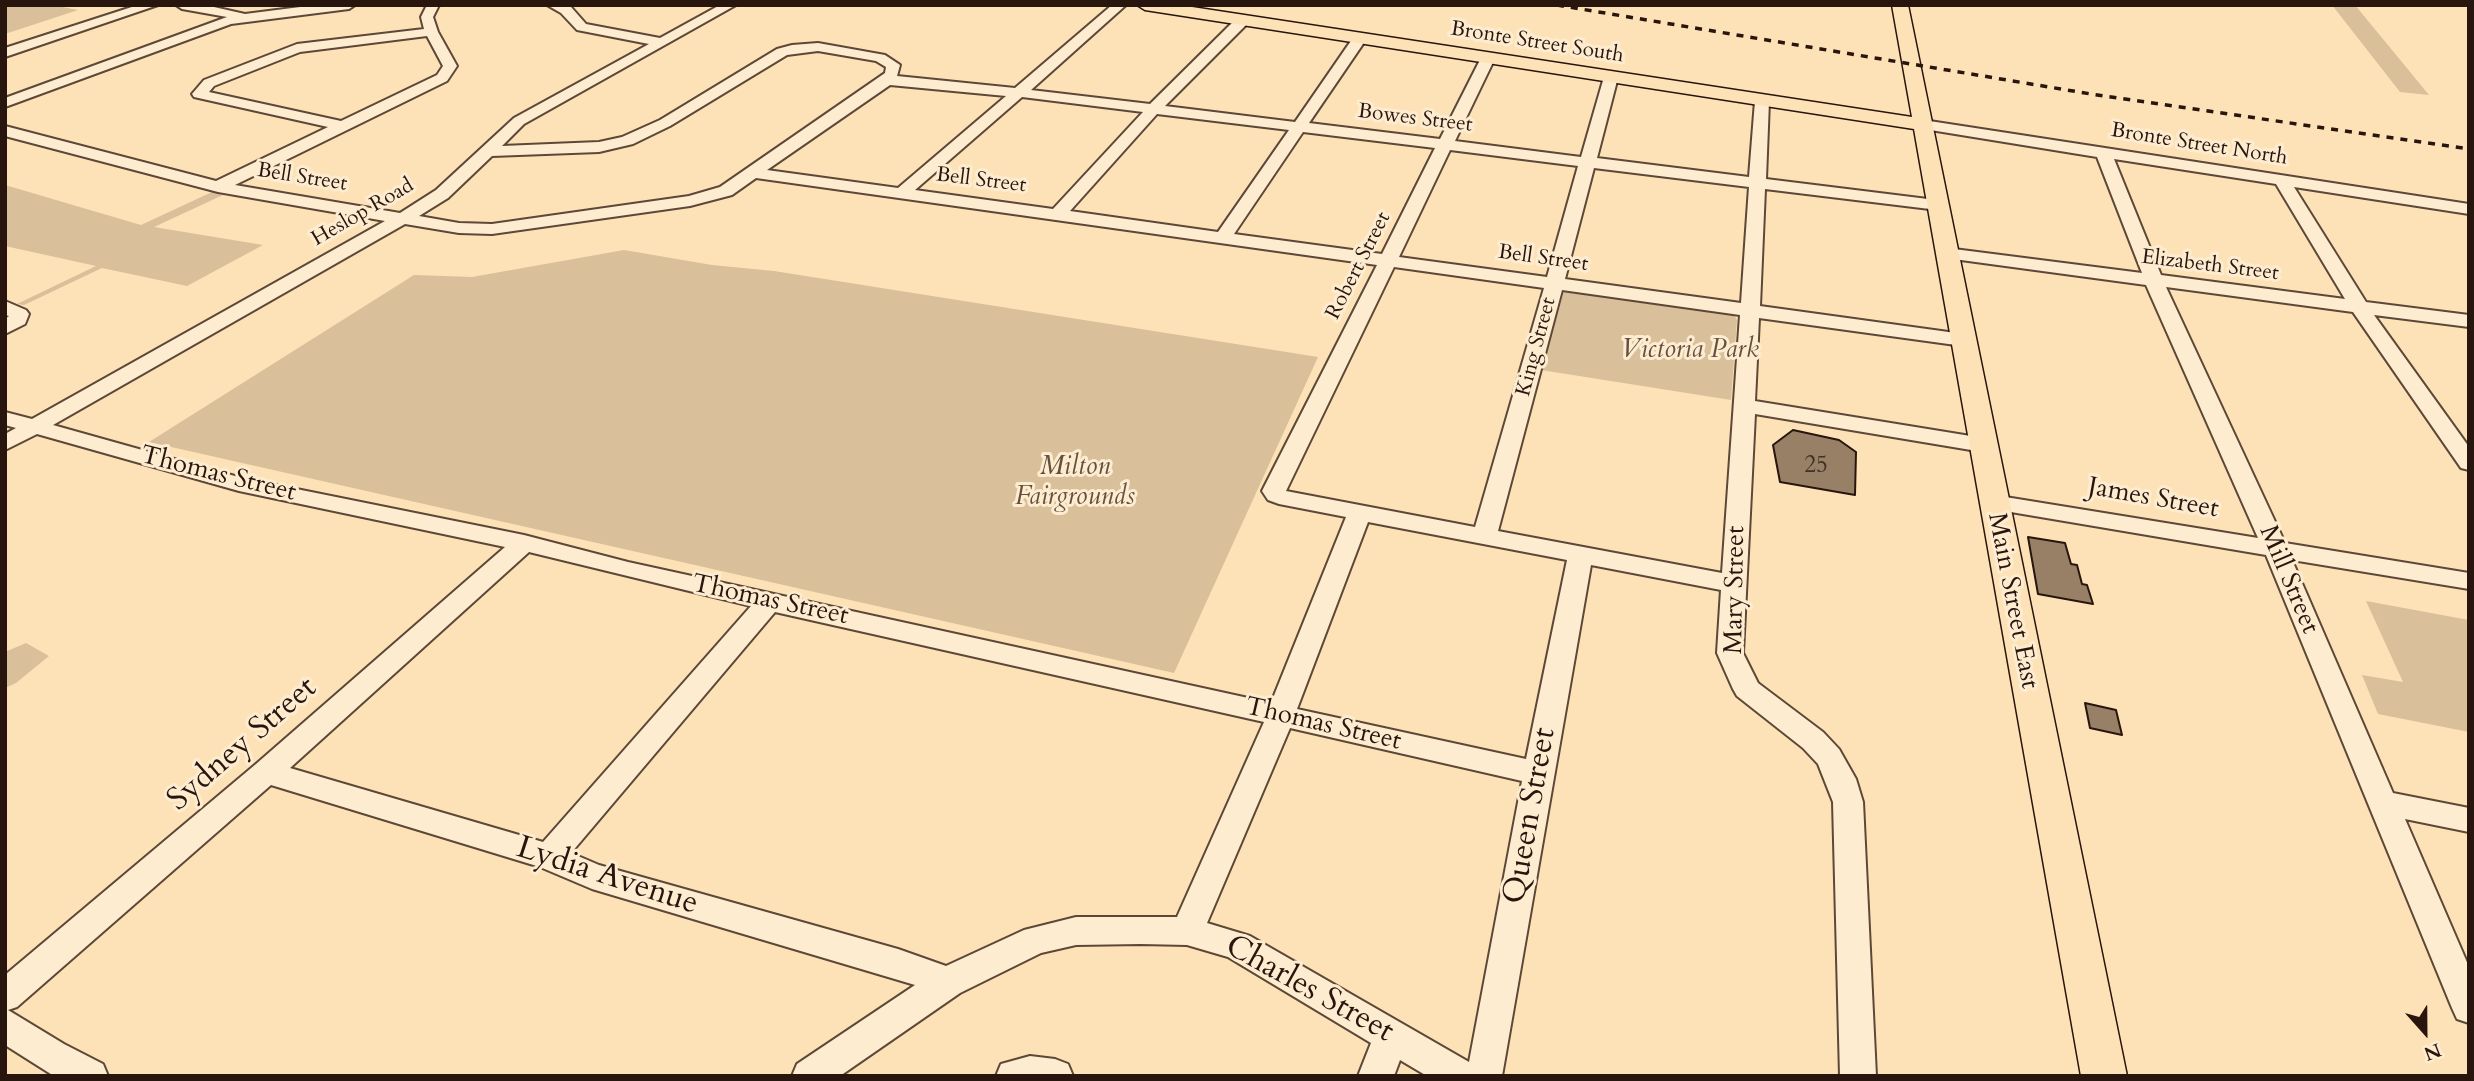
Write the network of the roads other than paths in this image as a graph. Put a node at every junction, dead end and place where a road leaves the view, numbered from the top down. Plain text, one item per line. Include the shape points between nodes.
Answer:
1 (152, 5) edge
2 (183, 5) edge
3 (349, 5) edge
4 (433, 5) edge
5 (554, 5) edge
6 (730, 5) edge
7 (1120, 5) edge
8 (1145, 5) edge
9 (1900, 5) edge
10 (246, 16) junction
11 (1243, 20) junction
12 (431, 32) junction
13 (1360, 38) junction
14 (660, 42) junction
15 (5, 53) edge
16 (1488, 58) junction
17 (1611, 77) junction
18 (887, 79) junction
19 (1018, 93) junction
20 (1762, 101) junction
21 (5, 103) edge
22 (1153, 110) junction
23 (1923, 125) junction
24 (343, 126) junction
25 (1298, 128) junction
26 (5, 131) edge
27 (1444, 146) junction
28 (489, 151) junction
29 (2104, 153) junction
30 (1587, 163) junction
31 (754, 173) junction
32 (2283, 181) junction
33 (1756, 184) junction
34 (218, 187) junction
35 (901, 194) junction
36 (1938, 205) junction
37 (2469, 209) edge
38 (1058, 214) junction
39 (403, 218) junction
40 (1223, 237) junction
41 (1946, 253) junction
42 (1388, 261) junction
43 (2155, 282) junction
44 (1554, 284) junction
45 (2360, 308) junction
46 (1749, 310) junction
47 (2469, 321) edge
48 (1963, 340) junction
49 (1744, 406) junction
50 (5, 418) edge
51 (35, 426) junction
52 (5, 443) edge
53 (1983, 446) junction
54 (2469, 463) edge
55 (1993, 502) junction
56 (1360, 512) junction
57 (1485, 537) junction
58 (524, 543) junction
59 (2276, 550) junction
60 (1580, 556) junction
61 (2469, 581) edge
62 (1734, 584) junction
63 (770, 601) junction
64 (1279, 716) junction
65 (266, 772) junction
66 (1538, 773) junction
67 (2381, 802) junction
68 (2469, 820) edge
69 (549, 857) junction
70 (1187, 931) junction
71 (948, 982) junction
72 (5, 996) edge
73 (2469, 1008) edge
74 (5, 1025) edge
75 (1392, 1036) junction
76 (90, 1076) edge
77 (810, 1076) edge
78 (1014, 1076) edge
79 (1055, 1076) edge
80 (1376, 1076) edge
81 (1460, 1076) edge
82 (1485, 1076) edge
83 (1858, 1076) edge
84 (2104, 1076) edge

1 - 15 street
2 - 10 street
3 - 10 street
4 - 12 street via 427,18
5 - 14 street via 582,27
6 - 14 street, Heslop Road
7 - 19 street
8 - 11 main road, Bronte Street South
9 - 23 main road, Main Street East
10 - 21 street
11 - 13 main road, Bronte Street South
11 - 22 street
12 - 24 street via 450,66 442,78
12 - 24 street via 297,48 209,83 199,94
13 - 16 main road, Bronte Street South
13 - 25 street
14 - 28 street, Heslop Road via 519,121
16 - 17 main road, Bronte Street South
16 - 27 street, Robert Street
17 - 20 main road, Bronte Street South
17 - 30 street, King Street
18 - 19 street, Bowes Street
18 - 28 street via 893,69 888,60 818,47 792,49 627,141 599,148
18 - 31 street
19 - 22 street, Bowes Street
19 - 35 street
20 - 23 main road, Bronte Street South
20 - 33 street, Mary Street
22 - 25 street, Bowes Street
22 - 38 street
23 - 29 street, Bronte Street North
23 - 36 main road, Main Street East
24 - 34 street
25 - 27 street, Bowes Street
25 - 40 street
26 - 34 street, Bell Street
27 - 30 street, Bowes Street
27 - 42 street, Robert Street
28 - 39 street, Heslop Road via 442,194
29 - 32 street, Bronte Street North
29 - 43 street, Mill Street
30 - 33 street, Bowes Street
30 - 44 street, King Street
31 - 35 street, Bell Street
31 - 39 street, Bell Street via 705,198 503,228 459,228
32 - 37 street, Bronte Street North
32 - 45 street
33 - 36 street, Bowes Street
33 - 46 street, Mary Street
34 - 39 street, Bell Street
35 - 38 street, Bell Street
36 - 41 main road, Main Street East
38 - 40 street, Bell Street
39 - 51 street, Heslop Road
40 - 42 street, Bell Street
41 - 43 street, Elizabeth Street
41 - 48 main road, Main Street East
42 - 44 street, Bell Street
42 - 56 street, Robert Street via 1274,491 1287,499
43 - 45 street, Elizabeth Street
43 - 59 street, Mill Street
44 - 46 street, Bell Street
44 - 57 street, King Street
45 - 47 street, Elizabeth Street
45 - 54 street
46 - 48 street, Bell Street
46 - 49 street, Mary Street
48 - 53 main road, Main Street East
49 - 53 street
49 - 62 street, Mary Street
50 - 51 street, Thomas Street
51 - 52 street, Heslop Road
51 - 58 street, Thomas Street via 239,484
53 - 55 main road, Main Street East
55 - 59 street, James Street
55 - 84 main road, Main Street East
56 - 57 street
56 - 64 street
57 - 60 street
58 - 63 street, Thomas Street
58 - 65 street, Sydney Street
59 - 61 street, James Street
59 - 67 street, Mill Street
60 - 62 street
60 - 66 street, Queen Street
62 - 83 street, Mary Street via 1730,653 1737,673 1747,690 1813,740 1841,779 1847,803
63 - 64 street, Thomas Street
63 - 69 street
64 - 66 street, Thomas Street
64 - 70 street
65 - 69 street, Lydia Avenue
65 - 72 street, Sydney Street
66 - 82 street, Queen Street
67 - 68 street
67 - 73 street, Mill Street
69 - 71 street, Lydia Avenue via 592,876
70 - 71 street, Charles Street via 1076,931 1037,940
70 - 75 street, Charles Street via 1238,946
71 - 77 street, Charles Street
74 - 76 street
75 - 80 street
75 - 81 street, Charles Street
78 - 79 street

